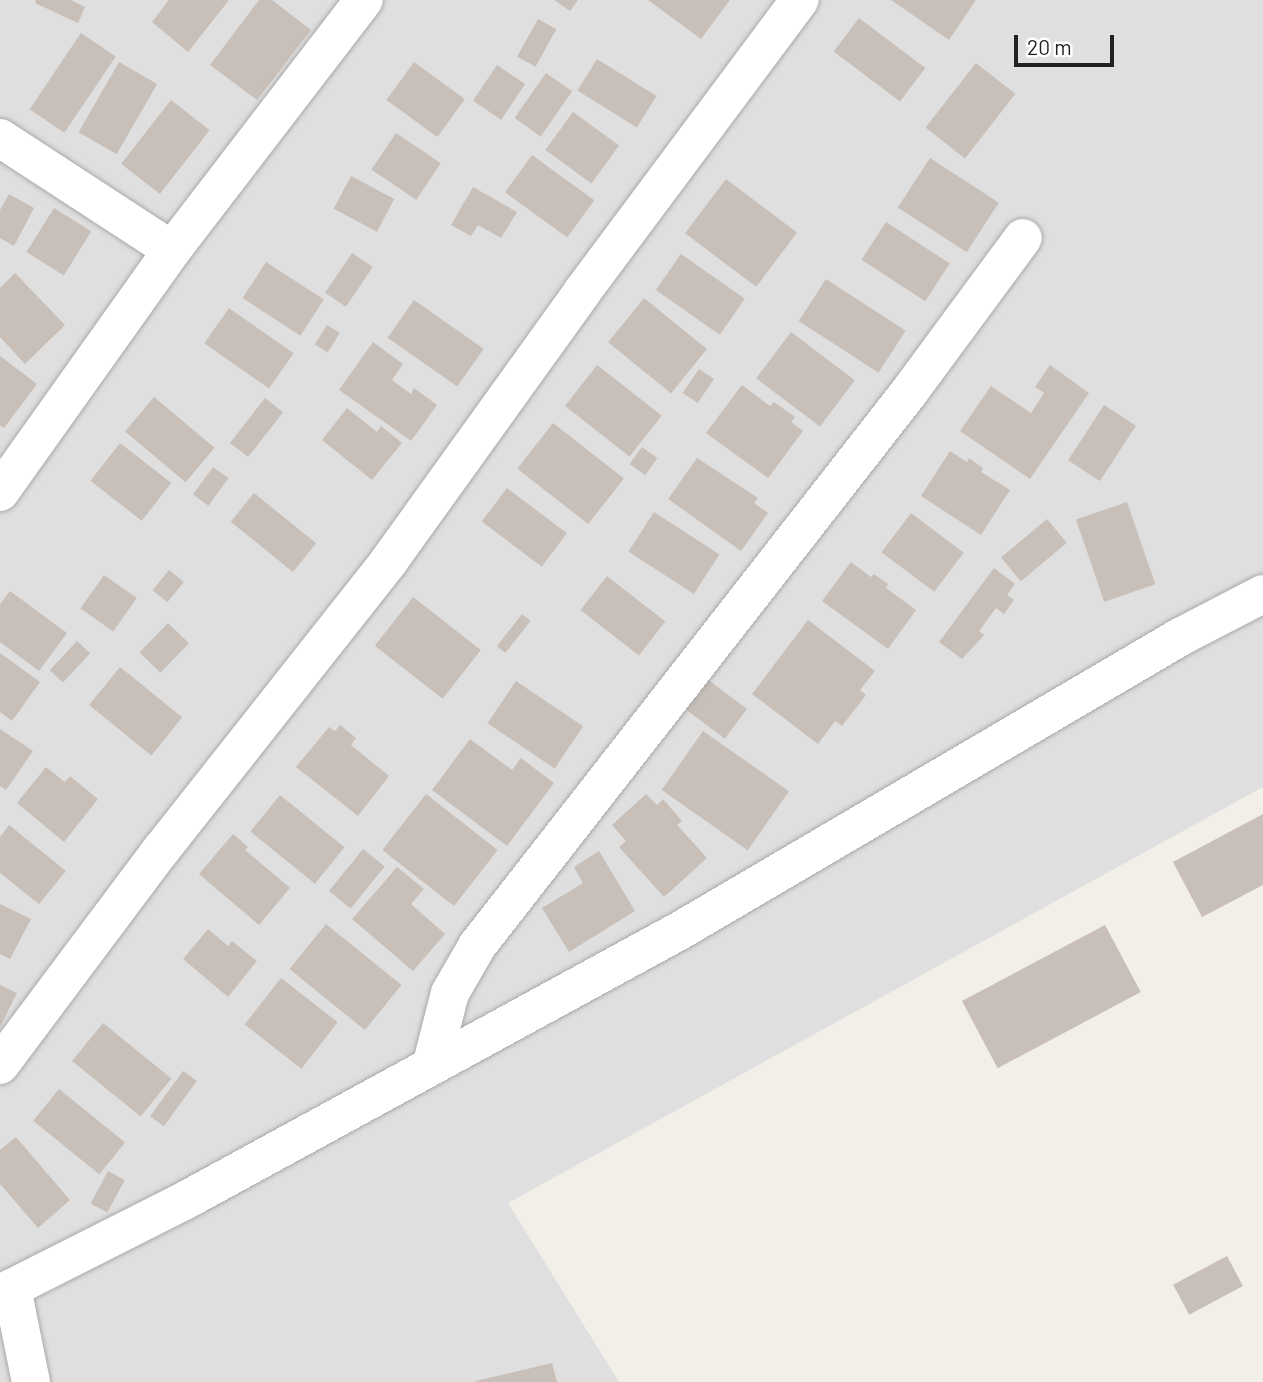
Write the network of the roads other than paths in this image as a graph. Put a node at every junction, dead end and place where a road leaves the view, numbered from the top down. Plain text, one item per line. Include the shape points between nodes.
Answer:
1 (364, 0) edge
2 (800, 0) edge
3 (0, 138) edge
4 (1023, 238) dead end
5 (172, 250) junction
6 (0, 492) edge
7 (1263, 594) edge
8 (432, 1063) junction
9 (0, 1065) edge
10 (6, 1291) edge
11 (31, 1382) edge

1 - 5 street
2 - 9 street via 389,561
3 - 5 street
4 - 8 street via 910,391 477,946 450,993
5 - 6 street
7 - 8 street via 1180,637 681,930
8 - 10 street via 186,1200
10 - 11 street

